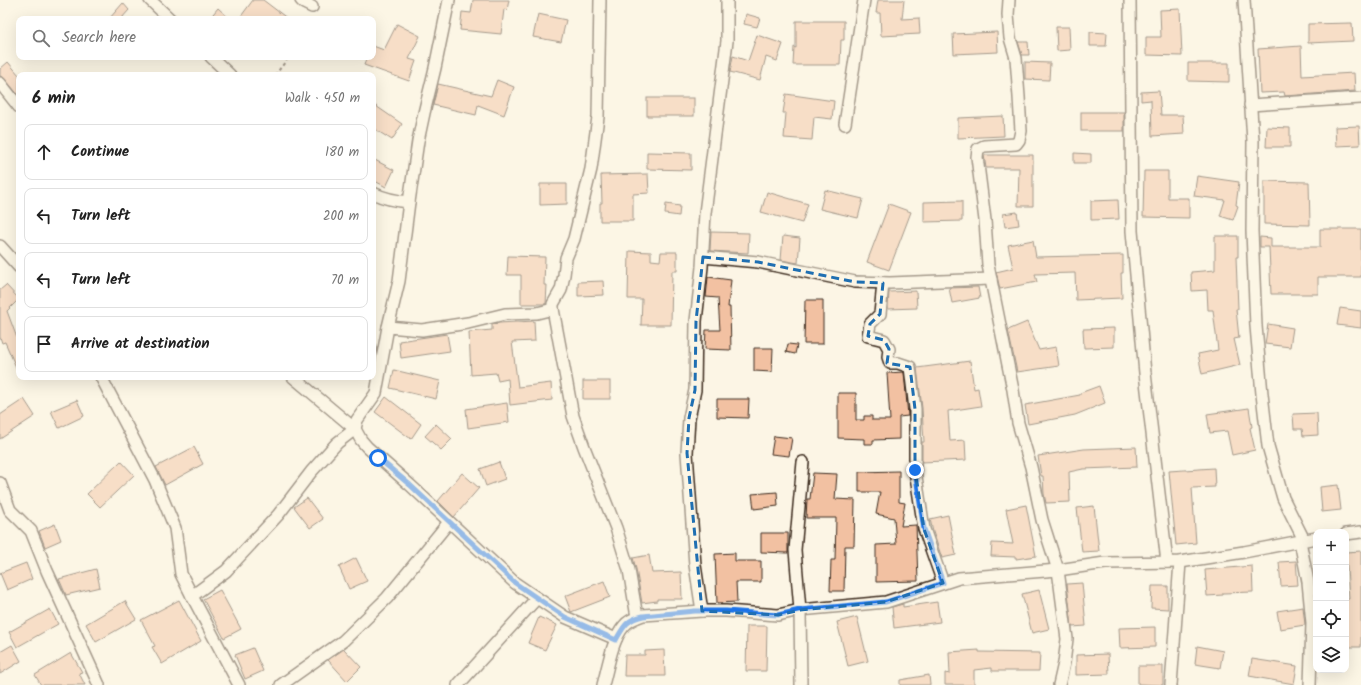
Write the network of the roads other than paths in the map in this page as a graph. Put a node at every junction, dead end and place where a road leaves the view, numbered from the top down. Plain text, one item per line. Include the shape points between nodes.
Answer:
1 (150, 0) edge
2 (301, 0) edge
3 (449, 0) edge
4 (600, 0) edge
5 (727, 0) edge
6 (864, 0) edge
7 (1009, 0) edge
8 (1130, 0) edge
9 (1244, 0) edge
10 (312, 7) dead end
11 (167, 16) edge
12 (214, 60) edge
13 (227, 72) edge
14 (0, 83) edge
15 (1361, 98) edge
16 (16, 103) edge
17 (1250, 105) junction
18 (844, 124) dead end
19 (376, 194) edge
20 (409, 202) junction
21 (0, 246) edge
22 (703, 257) junction
23 (16, 264) edge
24 (991, 278) junction
25 (883, 283) junction
26 (553, 309) junction
27 (388, 326) junction
28 (104, 380) edge
29 (297, 380) edge
30 (355, 429) junction
31 (803, 462) dead end
32 (0, 483) edge
33 (449, 522) junction
34 (1361, 532) edge
35 (1349, 534) edge
36 (1313, 538) edge
37 (1302, 540) junction
38 (1167, 562) junction
39 (1180, 562) junction
40 (1058, 570) junction
41 (943, 583) junction
42 (192, 596) junction
43 (537, 598) junction
44 (800, 610) junction
45 (702, 611) junction
46 (637, 617) junction
47 (616, 640) junction
48 (99, 685) edge
49 (238, 685) edge
50 (281, 685) edge
51 (458, 685) edge
52 (603, 685) edge
53 (801, 685) edge
54 (1059, 685) edge
55 (1170, 685) edge
56 (1310, 685) edge

1 - 11 street
2 - 10 street
3 - 20 street via 424,113
4 - 26 street via 598,117 591,169 574,239 566,258 561,290
5 - 22 street via 727,41 705,213
6 - 18 street
7 - 24 street via 1010,38 1016,58 1021,131 1016,144 984,146 978,149 976,157
8 - 38 street via 1132,231 1145,373
9 - 17 street
12 - 13 street
14 - 16 street
15 - 17 street
17 - 37 street via 1253,141 1252,231 1256,326 1268,446 1283,498
19 - 20 street
20 - 27 street via 399,280
21 - 23 street
22 - 25 street via 758,262 855,282
22 - 45 street via 696,321 695,390 689,418 687,453
24 - 25 street
24 - 40 street via 1018,423 1031,467 1042,520
25 - 41 street via 880,314 870,324 868,336 884,340 889,349 890,363 910,367 915,409 916,478 924,529
26 - 27 street via 538,313 505,314 422,330
26 - 46 street via 573,416 616,528 629,570
27 - 30 street via 376,393 357,420
28 - 42 street via 155,480 175,528 181,574
29 - 30 street
30 - 33 street via 367,447
30 - 42 street via 337,443 278,515 226,571
31 - 44 street via 795,550
32 - 48 street via 10,510 31,531
33 - 43 street via 515,583
33 - 50 street via 376,609 343,641
34 - 35 street
36 - 37 street
37 - 39 street
37 - 56 street via 1312,623
38 - 39 street
38 - 40 street via 1105,563
39 - 55 street
40 - 41 street via 959,578
40 - 54 street via 1067,639
41 - 44 street via 886,602
42 - 49 street
43 - 47 street via 565,617
43 - 51 street
44 - 45 street via 778,615
44 - 53 street
45 - 46 street
46 - 47 street via 624,624
47 - 52 street

